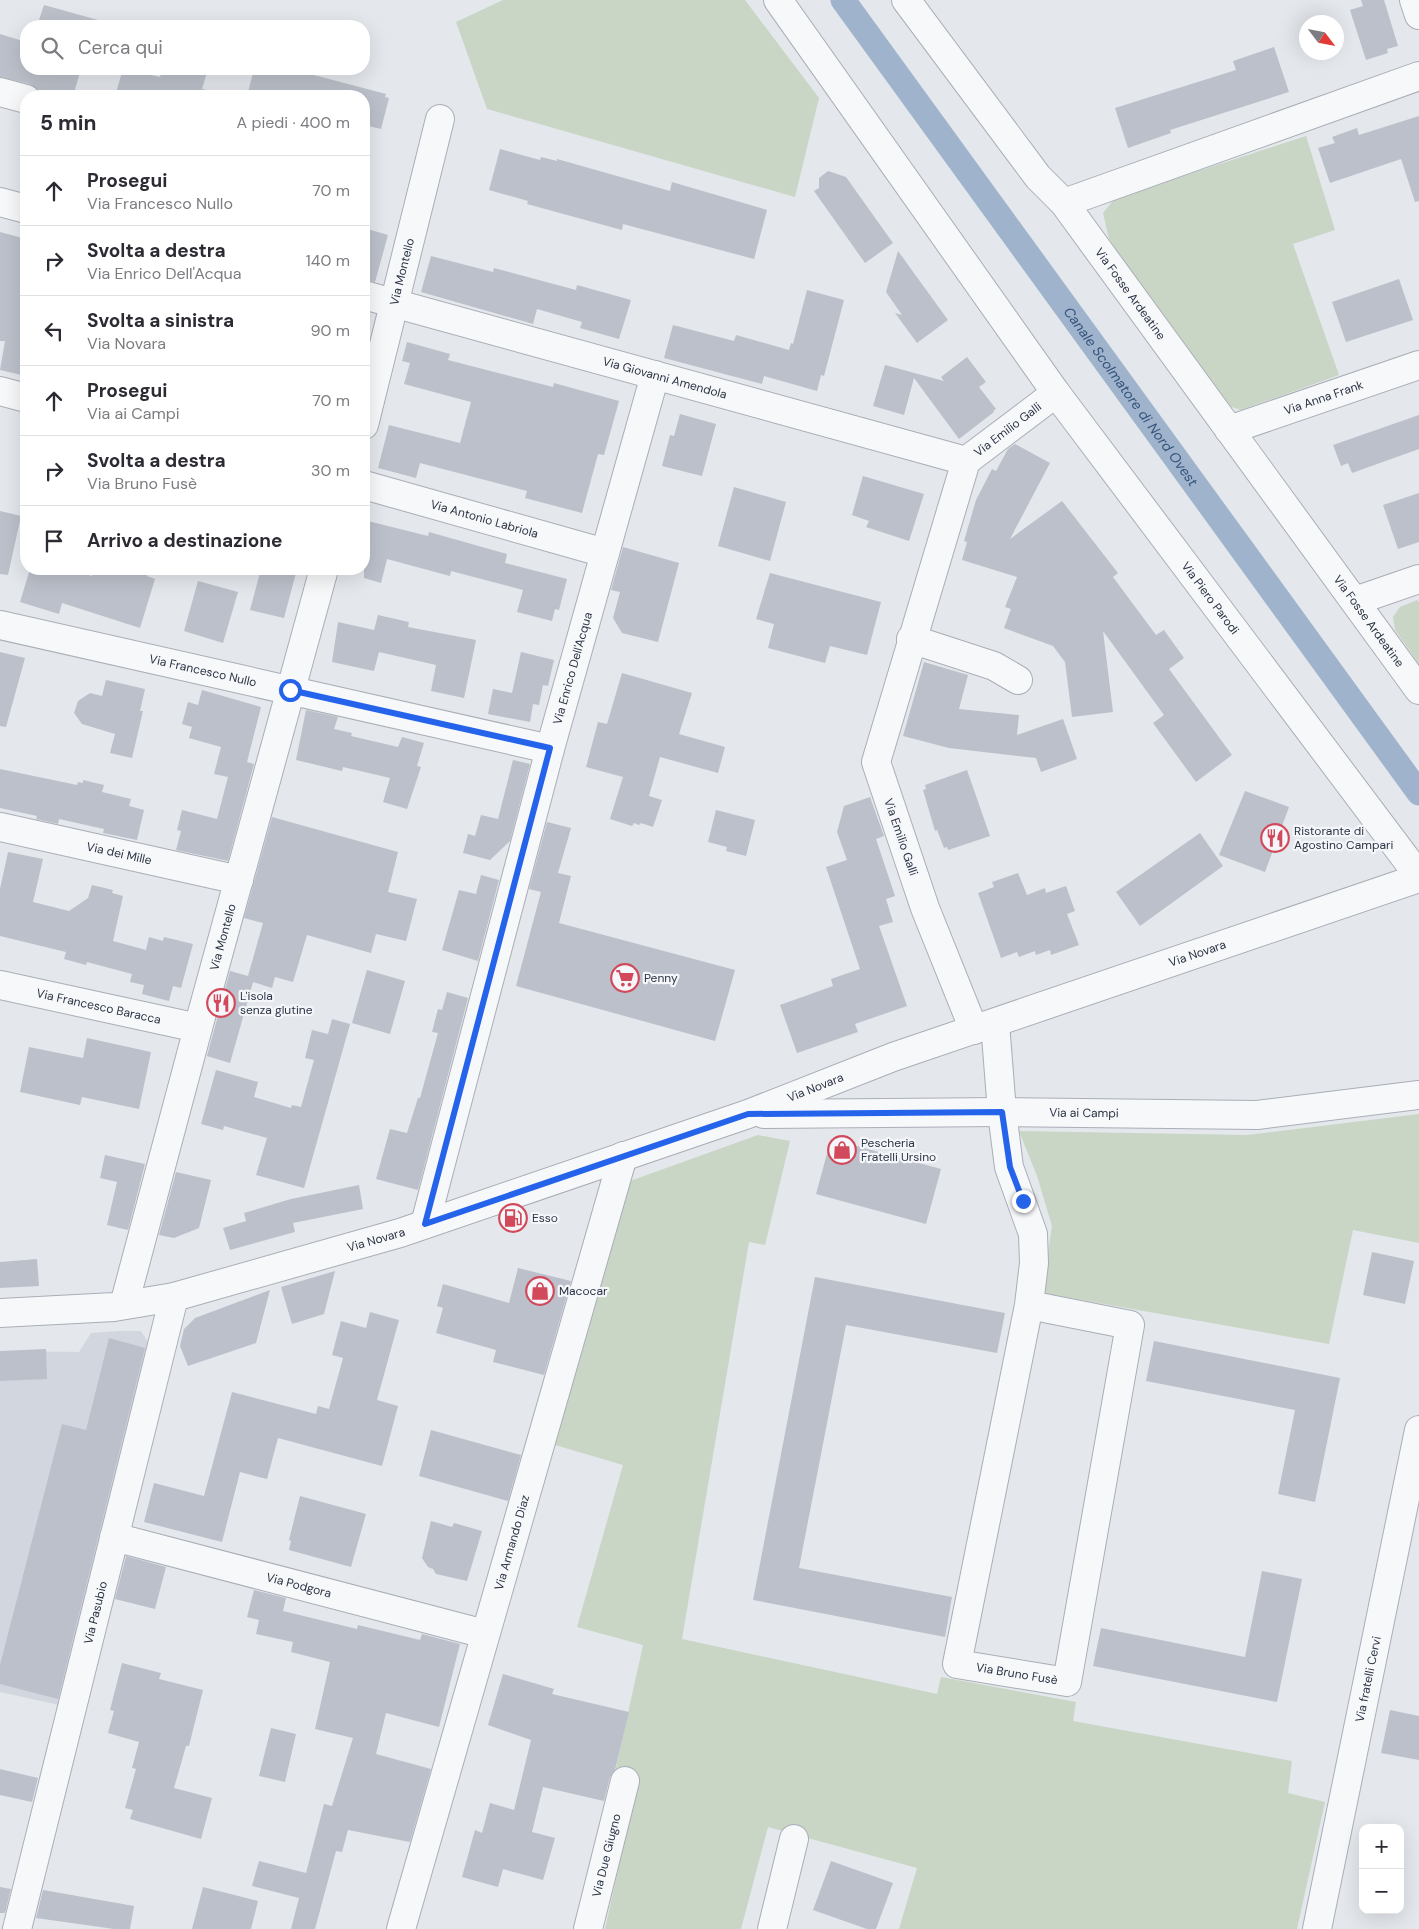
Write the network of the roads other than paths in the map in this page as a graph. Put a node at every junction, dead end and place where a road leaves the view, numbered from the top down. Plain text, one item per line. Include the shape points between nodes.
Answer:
1 (778, 0) edge
2 (906, 0) edge
3 (1414, 0) edge
4 (1419, 15) edge
5 (1419, 76) edge
6 (0, 92) edge
7 (20, 97) edge
8 (440, 119) dead end
9 (0, 202) edge
10 (1064, 203) junction
11 (20, 207) edge
12 (370, 297) edge
13 (395, 303) junction
14 (1419, 365) edge
15 (656, 375) junction
16 (0, 391) edge
17 (1056, 393) junction
18 (20, 396) edge
19 (370, 401) edge
20 (1229, 430) junction
21 (966, 461) junction
22 (370, 487) edge
23 (605, 553) junction
24 (322, 575) edge
25 (1419, 579) edge
26 (1354, 602) junction
27 (0, 625) edge
28 (911, 640) junction
29 (1018, 680) dead end
30 (290, 690) junction
31 (1419, 690) edge
32 (550, 748) junction
33 (0, 827) edge
34 (1419, 877) edge
35 (239, 880) junction
36 (0, 985) edge
37 (984, 1027) junction
38 (198, 1028) junction
39 (1419, 1095) edge
40 (1002, 1112) junction
41 (748, 1114) junction
42 (623, 1156) junction
43 (425, 1224) junction
44 (174, 1297) junction
45 (124, 1305) junction
46 (1029, 1305) junction
47 (0, 1313) edge
48 (1419, 1430) edge
49 (114, 1537) junction
50 (485, 1634) junction
51 (625, 1780) dead end
52 (794, 1839) dead end
53 (17, 1929) edge
54 (401, 1929) edge
55 (588, 1929) edge
56 (772, 1929) edge
57 (1317, 1929) edge

1 - 17 street, Via Piero Parodi
2 - 10 street, Via Fosse Ardeatine via 1038,177
3 - 4 street
5 - 10 street
6 - 7 street
8 - 13 street, Via Montello
9 - 11 street
10 - 20 street, Via Fosse Ardeatine
12 - 13 street, Via Giovanni Amendola
13 - 15 street, Via Giovanni Amendola
13 - 19 street, Via Montello
14 - 20 street, Via Anna Frank
15 - 21 street, Via Giovanni Amendola
15 - 23 street, Via Enrico Dell'Acqua
16 - 18 street
17 - 21 street, Via Emilio Galli
17 - 34 street, Via Piero Parodi
20 - 26 street, Via Fosse Ardeatine
21 - 28 street, Via Emilio Galli
22 - 23 street, Via Antonio Labriola
23 - 32 street, Via Enrico Dell'Acqua
24 - 30 street, Via Montello
25 - 26 street
26 - 31 street, Via Fosse Ardeatine
27 - 30 street, Via Francesco Nullo
28 - 29 street via 994,666
28 - 37 street, Via Emilio Galli via 876,762 925,908
30 - 32 street, Via Francesco Nullo
30 - 35 street, Via Montello
32 - 43 street, Via Enrico Dell'Acqua
33 - 35 street, Via dei Mille
34 - 37 street, Via Novara
35 - 38 street, Via Montello
36 - 38 street, Via Francesco Baracca
37 - 40 street, Via Bruno Fusè
37 - 41 street, Via Novara via 893,1057
38 - 45 street, Via Montello
39 - 40 street, Via ai Campi via 1257,1115
40 - 41 street, Via ai Campi
40 - 46 street, Via Bruno Fusè via 1010,1167 1033,1234 1034,1263
41 - 42 street, Via Novara
42 - 43 street, Via Novara
42 - 50 street, Via Armando Diaz
43 - 44 street, Via Novara via 400,1234
44 - 45 street, Via Novara
44 - 49 street, Via Pasubio
45 - 47 street, Via Novara
46 - 46 street, Via Bruno Fusè via 957,1664 1067,1682 1130,1324
48 - 57 street, Via fratelli Cervi
49 - 50 street, Via Podgora
49 - 53 street, Via Pasubio
50 - 54 street, Via Armando Diaz
51 - 55 street, Via Due Giugno
52 - 56 street

